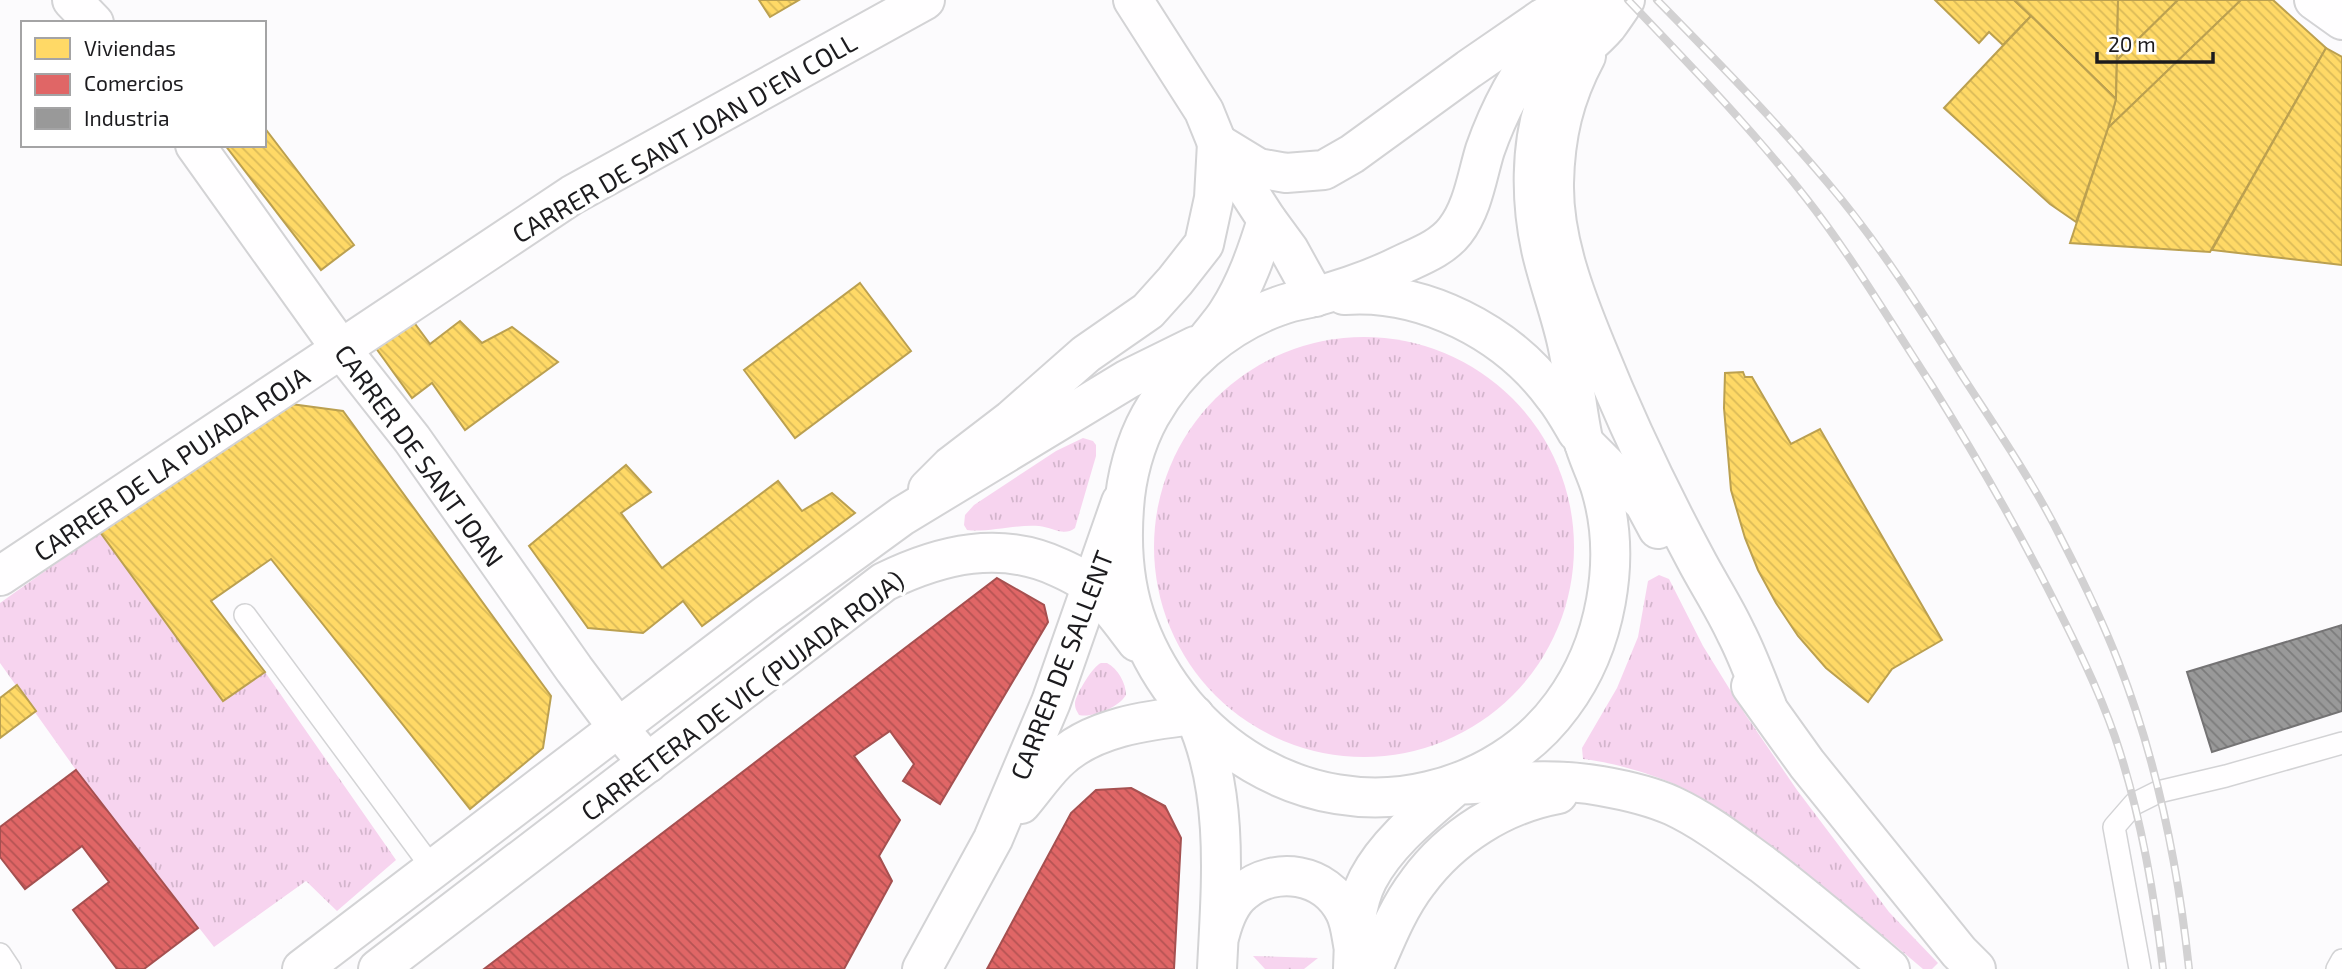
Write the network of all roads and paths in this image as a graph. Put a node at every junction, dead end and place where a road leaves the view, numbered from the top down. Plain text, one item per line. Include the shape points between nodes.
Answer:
1 (72, 0) edge
2 (925, 0) edge
3 (1133, 0) edge
4 (1579, 0) edge
5 (2314, 0) edge
6 (1610, 10) edge
7 (2342, 20) edge
8 (92, 21) edge
9 (1217, 143) junction
10 (196, 147) edge
11 (1267, 220) junction
12 (1315, 297) junction
13 (1201, 348) junction
14 (341, 349) junction
15 (1584, 443) junction
16 (1125, 490) junction
17 (902, 516) junction
18 (0, 576) edge
19 (1091, 586) junction
20 (245, 615) dead end
21 (1154, 662) junction
22 (1766, 706) junction
23 (1194, 715) junction
24 (618, 728) junction
25 (2342, 743) edge
26 (648, 763) junction
27 (1457, 785) junction
28 (1644, 796) junction
29 (993, 839) junction
30 (433, 869) junction
31 (0, 954) edge
32 (1218, 955) edge
33 (2342, 960) edge
34 (1360, 961) edge
35 (10, 969) edge
36 (302, 969) edge
37 (378, 969) edge
38 (922, 969) edge
39 (1890, 969) edge
40 (1976, 969) edge
41 (2140, 969) edge
42 (2337, 969) edge

1 - 8 street
2 - 14 street, CARRER DE SANT JOAN D'EN COLL via 572,195
3 - 9 street via 1204,111
4 - 9 street via 1543,18 1324,170 1286,173 1258,168
5 - 7 street
6 - 12 street via 1549,38 1522,73 1498,118 1467,210 1455,231 1437,247 1390,271
6 - 15 street via 1555,78 1545,100 1535,167 1535,218 1567,340
6 - 22 street via 1567,95 1560,127 1554,185 1570,279 1641,454 1737,634
9 - 11 street
9 - 17 street via 1214,198 1205,244 1175,281 1148,311 1086,354 951,466
10 - 14 street, CARRER DE SANT JOAN
11 - 12 street
11 - 13 street via 1238,295
12 - 13 street via 1280,305
12 - 15 street via 1395,297 1440,309 1486,333 1523,361 1553,395
13 - 16 street via 1148,420
13 - 17 street via 1128,379
14 - 18 street, CARRER DE LA PUJADA ROJA
14 - 24 street, CARRER DE SANT JOAN via 412,439
15 - 22 street via 1644,503 1717,642
15 - 27 street via 1602,492 1611,539 1600,626 1585,667 1562,705 1531,739 1497,765
16 - 19 street, CARRER DE SALLENT
16 - 21 street via 1121,536 1127,581
17 - 24 street, CARRETERA DE VIC (PUJADA ROJA)
19 - 21 street, CARRETERA DE VIC (PUJADA ROJA)
19 - 26 street, CARRETERA DE VIC (PUJADA ROJA) via 1027,555 975,554 915,567 884,582
19 - 29 street, CARRER DE SALLENT via 1051,702
20 - 30 lane
21 - 23 street
22 - 40 street via 1807,764
23 - 27 street via 1255,765 1318,792 1405,797
23 - 29 street, CARRER DE SALLENT via 1119,727 1084,743 1057,760
23 - 32 street via 1211,764 1218,815
24 - 26 street, CARRER DE SANT JOAN
24 - 30 street, CARRETERA DE VIC (PUJADA ROJA)
25 - 41 lane via 2158,792 2134,804 2114,827
26 - 37 street, CARRETERA DE VIC (PUJADA ROJA)
27 - 28 street via 1561,781
27 - 34 street via 1398,840 1368,878 1358,907
28 - 34 street via 1567,792 1541,797 1496,816 1451,846 1417,883
28 - 39 street via 1670,804 1729,840
29 - 38 street, CARRER DE SALLENT
30 - 36 street, CARRETERA DE VIC (PUJADA ROJA)
31 - 35 lane
32 - 34 street via 1224,920 1241,892 1260,881 1293,875 1326,888 1337,901 1345,912
33 - 42 lane

